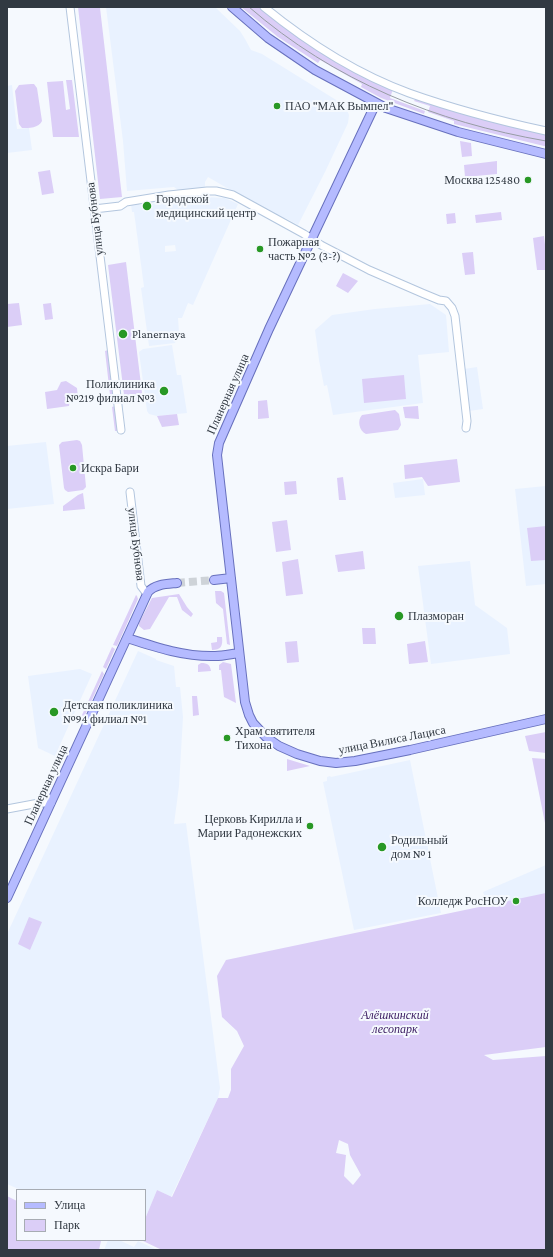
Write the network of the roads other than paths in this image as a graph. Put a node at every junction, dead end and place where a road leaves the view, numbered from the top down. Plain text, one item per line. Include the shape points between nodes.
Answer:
1 (70, 7) edge
2 (232, 7) edge
3 (264, 7) edge
4 (376, 103) junction
5 (546, 131) edge
6 (546, 154) edge
7 (94, 209) junction
8 (312, 239) junction
9 (466, 428) dead end
10 (121, 430) dead end
11 (130, 492) dead end
12 (231, 578) junction
13 (214, 580) tunnel mouth
14 (177, 583) tunnel mouth
15 (147, 594) junction
16 (127, 638) junction
17 (239, 653) junction
18 (546, 719) edge
19 (52, 803) junction
20 (7, 809) edge
21 (7, 898) edge

1 - 7 street, улица Бубнова
2 - 4 main road via 268,38 315,70
3 - 5 street via 333,55 395,87 493,120
4 - 6 main road via 458,132
4 - 8 main road, Планерная улица
7 - 8 street via 167,195 225,192
7 - 10 street, улица Бубнова
8 - 9 street via 370,270 450,304 454,316
8 - 12 main road, Планерная улица via 218,447
11 - 15 street, улица Бубнова via 142,586
12 - 13 main road
12 - 17 main road, Планерная улица
14 - 15 main road via 156,586
15 - 16 main road, Планерная улица
16 - 17 main road via 165,650 194,655
16 - 19 main road, Планерная улица
17 - 18 main road, улица Вилиса Лациса via 245,702 253,723 266,737 285,750 328,763 356,761
19 - 20 street
19 - 21 main road, Планерная улица

